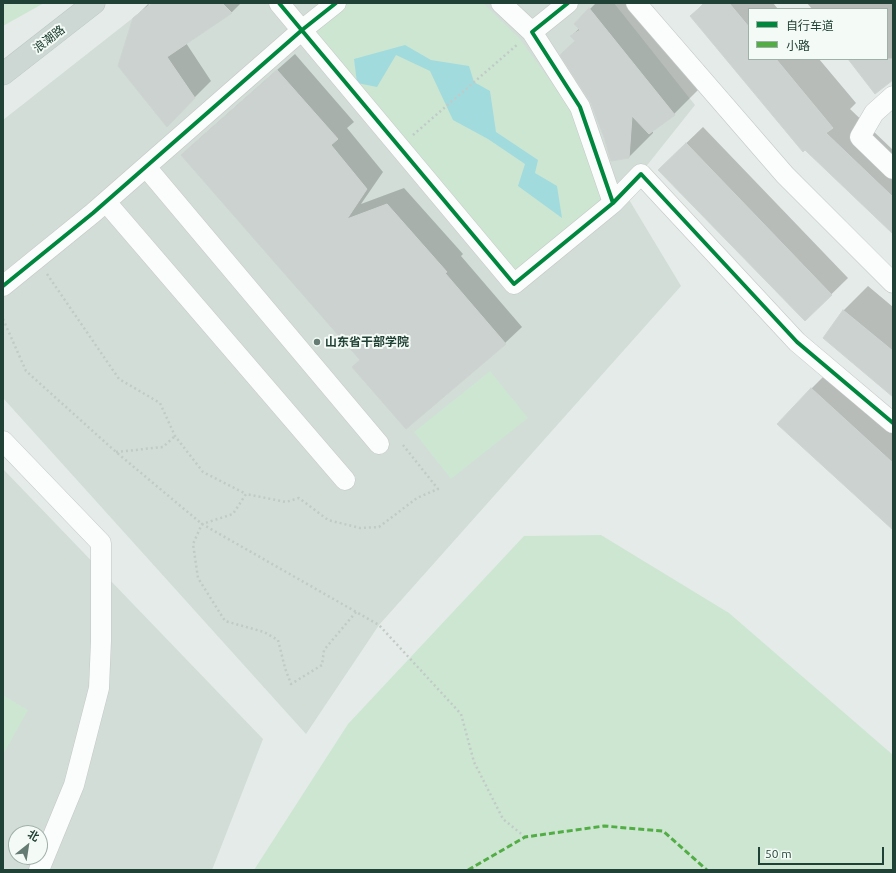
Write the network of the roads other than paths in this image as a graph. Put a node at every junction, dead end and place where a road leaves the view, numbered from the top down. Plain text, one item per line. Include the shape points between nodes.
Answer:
1 (94, 3) edge
2 (279, 3) edge
3 (336, 3) edge
4 (501, 3) edge
5 (568, 3) edge
6 (636, 3) edge
7 (302, 30) junction
8 (532, 32) junction
9 (3, 74) edge
10 (893, 96) edge
11 (146, 167) junction
12 (893, 169) edge
13 (106, 202) junction
14 (613, 203) junction
15 (893, 283) edge
16 (3, 286) edge
17 (893, 423) edge
18 (3, 441) edge
19 (379, 444) dead end
20 (345, 480) dead end
21 (39, 870) edge

1 - 9 main road, 浪潮路
2 - 7 street
3 - 7 street
4 - 8 street
5 - 8 street
6 - 15 street via 785,176
7 - 11 street
7 - 14 street via 514,284
8 - 14 street via 580,106
10 - 12 street via 874,113 860,137
11 - 13 street
11 - 19 street
13 - 16 street
13 - 20 street
14 - 17 street via 641,174 797,342
18 - 21 street via 101,544 99,688 74,785

